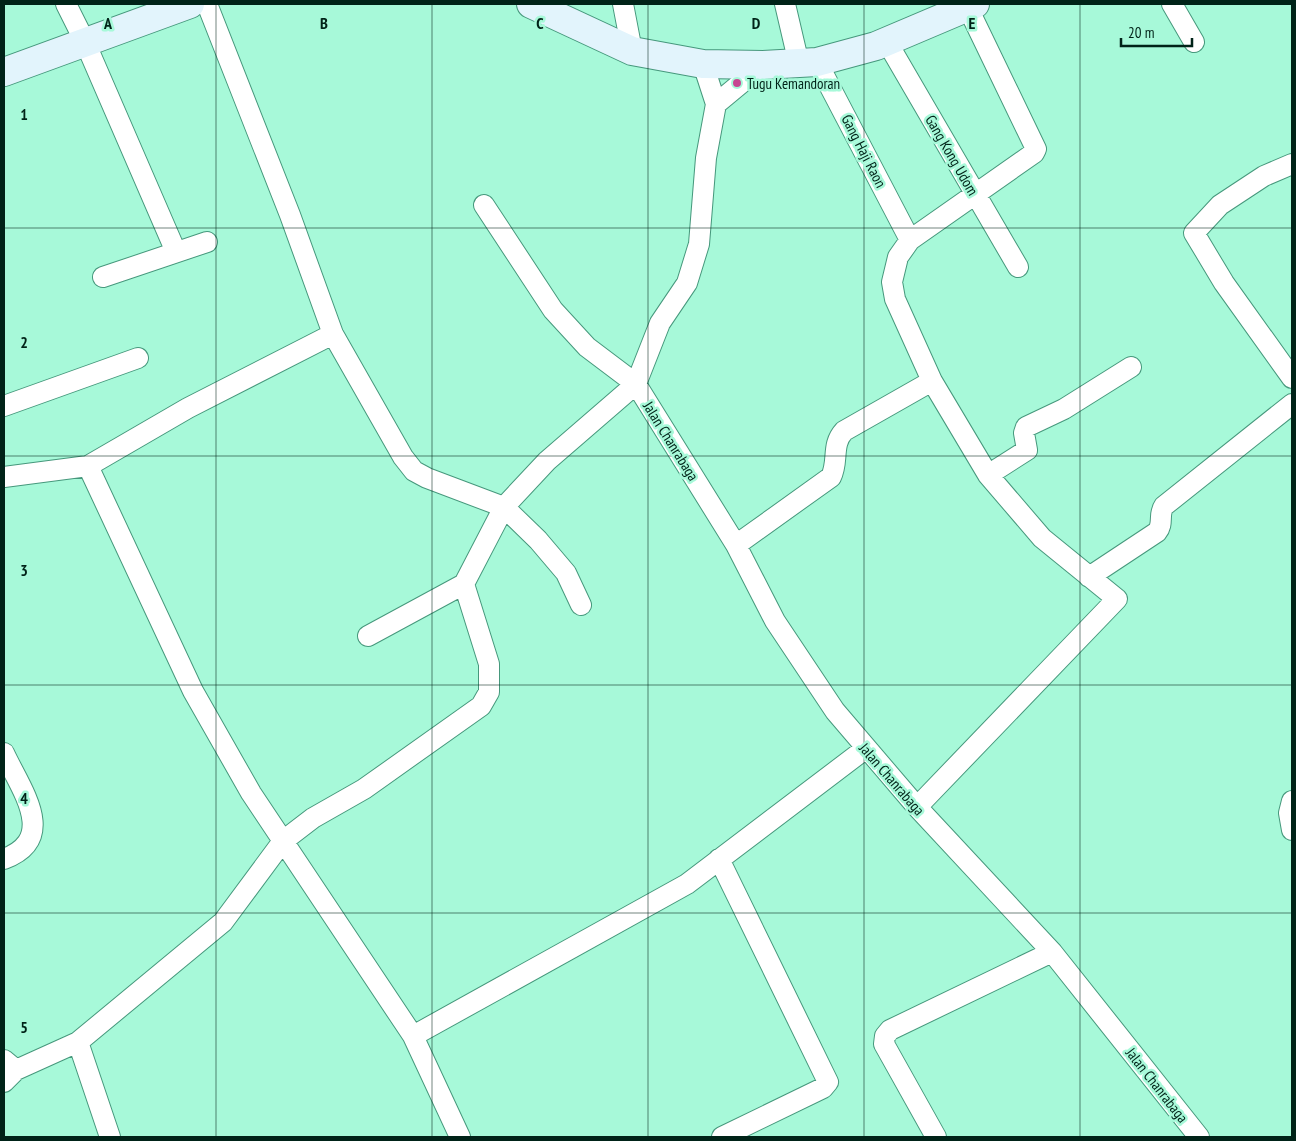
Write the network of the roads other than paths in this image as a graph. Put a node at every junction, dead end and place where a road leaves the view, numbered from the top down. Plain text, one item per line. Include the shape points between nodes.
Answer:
1 (66, 4) edge
2 (190, 4) edge
3 (207, 4) edge
4 (531, 4) edge
5 (622, 4) edge
6 (785, 4) edge
7 (1172, 4) edge
8 (971, 5) edge
9 (85, 42) junction
10 (887, 42) junction
11 (1194, 42) dead end
12 (632, 51) junction
13 (808, 63) junction
14 (703, 64) junction
15 (763, 65) junction
16 (4, 72) edge
17 (716, 104) junction
18 (1292, 164) edge
19 (974, 194) junction
20 (484, 205) dead end
21 (910, 240) junction
22 (207, 242) dead end
23 (176, 252) junction
24 (1018, 267) dead end
25 (103, 277) dead end
26 (333, 334) junction
27 (138, 358) dead end
28 (1130, 367) dead end
29 (1292, 378) edge
30 (932, 381) junction
31 (636, 384) junction
32 (1292, 404) edge
33 (4, 406) edge
34 (88, 466) junction
35 (988, 475) junction
36 (4, 477) edge
37 (504, 507) junction
38 (736, 544) junction
39 (1089, 577) junction
40 (464, 584) junction
41 (581, 605) dead end
42 (368, 636) dead end
43 (865, 749) junction
44 (4, 753) edge
45 (1292, 801) edge
46 (917, 807) junction
47 (1292, 830) edge
48 (283, 841) junction
49 (4, 859) edge
50 (719, 859) junction
51 (1052, 952) junction
52 (413, 1036) junction
53 (78, 1042) junction
54 (8, 1071) edge
55 (110, 1137) edge
56 (460, 1137) edge
57 (722, 1137) edge
58 (936, 1137) edge
59 (1199, 1137) edge

1 - 9 street
2 - 9 street
3 - 26 street
4 - 12 street
5 - 12 street
6 - 13 street, Gang Haji Raon
7 - 11 street
8 - 10 street
8 - 19 street via 1036,149
9 - 16 street
9 - 23 street
10 - 13 street
10 - 19 street, Gang Kong Udom
12 - 14 street
13 - 15 street
13 - 21 street, Gang Haji Raon
14 - 15 street
14 - 17 street
15 - 17 street
17 - 31 street via 706,158 698,244 687,283 660,323
18 - 29 street via 1264,176 1220,205 1194,233 1224,283
19 - 21 street
19 - 24 street, Gang Kong Udom
20 - 31 street via 553,310 588,347
21 - 30 street via 898,257 892,282 895,300
22 - 23 street
23 - 25 street
26 - 34 street via 188,408
26 - 37 street via 414,471
27 - 33 street
28 - 35 street via 1064,409 1026,427 1026,452
30 - 35 street
30 - 38 street via 844,431 837,439 836,468 831,477
31 - 37 street via 547,461
31 - 38 street, Jalan Chanrabaga
32 - 39 street via 1164,506 1157,532
34 - 36 street
34 - 48 street via 193,691 251,793
35 - 39 street via 1042,538
37 - 40 street
37 - 41 street via 566,572
38 - 43 street, Jalan Chanrabaga via 775,622 834,711
39 - 46 street via 1117,599
40 - 42 street
40 - 48 street via 489,664 489,692 481,706 364,789 313,818
43 - 46 street, Jalan Chanrabaga
43 - 50 street
44 - 49 street via 29,808 33,832 29,843 19,853
45 - 47 street
46 - 51 street, Jalan Chanrabaga
48 - 52 street
48 - 53 street via 223,922
50 - 52 street via 687,884
50 - 57 street via 828,1082 823,1088
51 - 58 street via 890,1030 885,1036 884,1044
51 - 59 street, Jalan Chanrabaga
52 - 56 street
53 - 54 street
53 - 55 street

